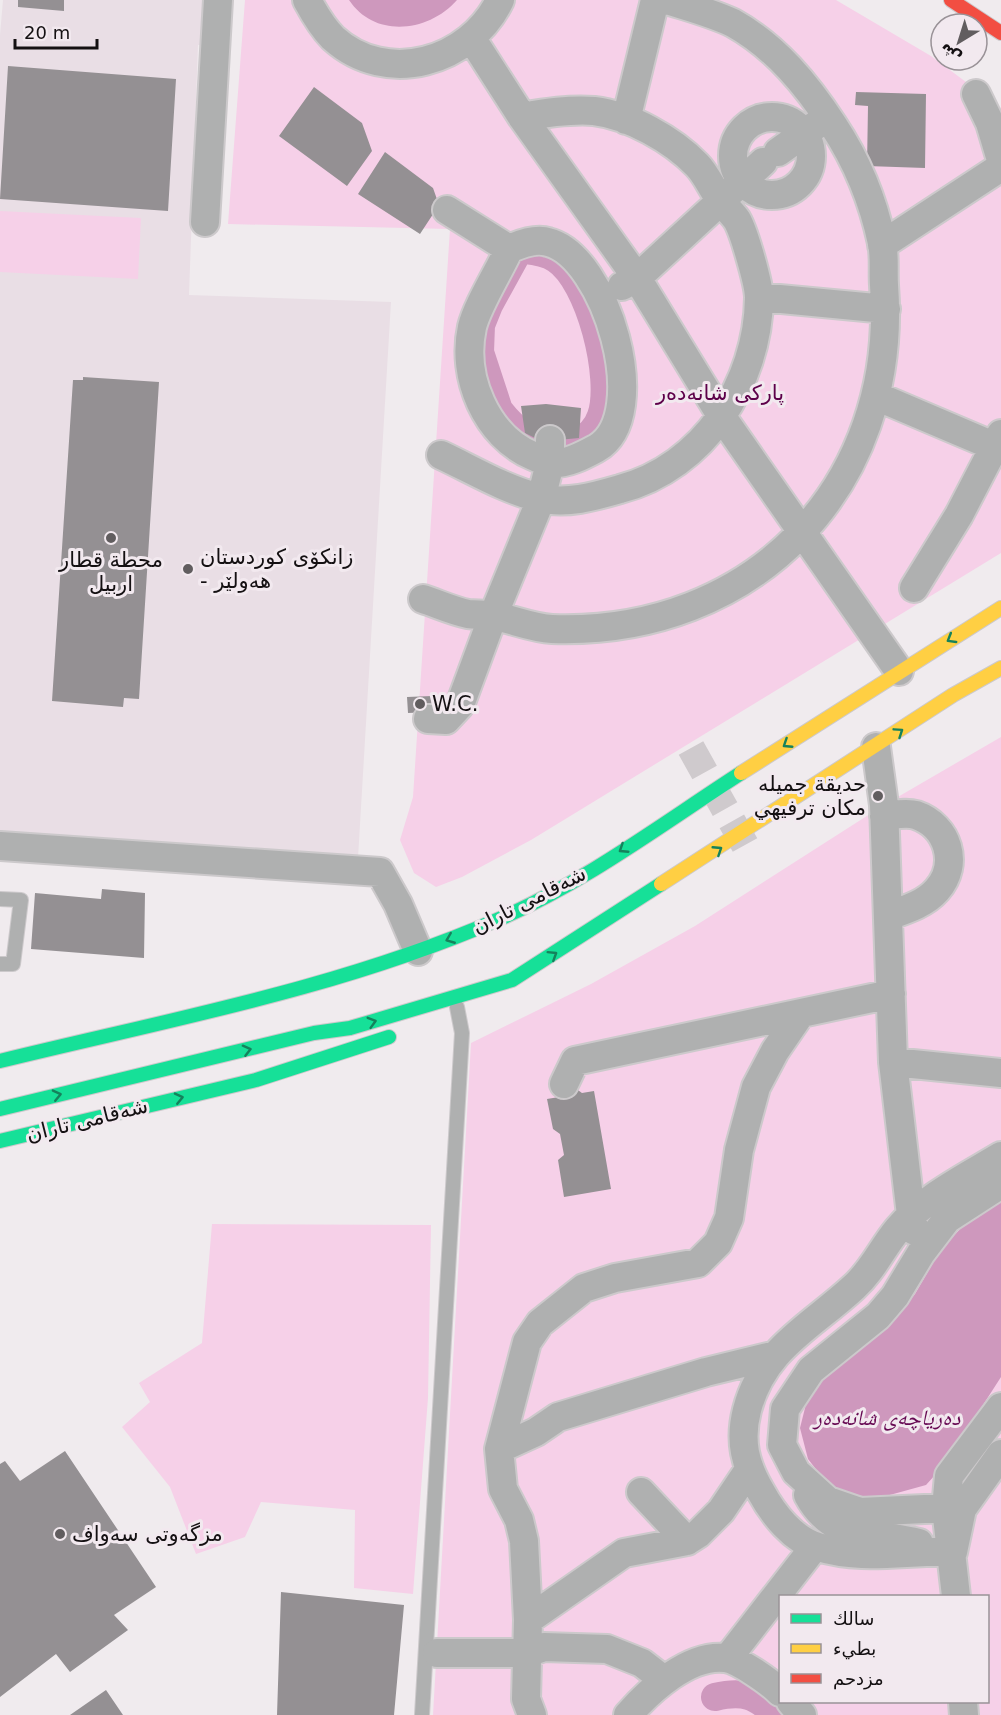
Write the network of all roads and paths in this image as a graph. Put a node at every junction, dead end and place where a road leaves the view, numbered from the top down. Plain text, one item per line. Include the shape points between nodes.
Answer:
1 (218, 0) edge
2 (307, 0) edge
3 (500, 0) edge
4 (655, 0) edge
5 (667, 0) edge
6 (951, 0) edge
7 (1001, 33) edge
8 (472, 39) junction
9 (976, 94) dead end
10 (522, 117) junction
11 (828, 117) junction
12 (626, 120) junction
13 (747, 126) junction
14 (804, 133) junction
15 (771, 156) junction
16 (1001, 160) edge
17 (1001, 167) edge
18 (742, 180) junction
19 (795, 188) junction
20 (720, 200) junction
21 (447, 210) dead end
22 (205, 222) dead end
23 (882, 245) junction
24 (509, 249) junction
25 (637, 278) junction
26 (602, 297) junction
27 (759, 297) junction
28 (886, 309) junction
29 (876, 396) junction
30 (722, 417) junction
31 (999, 443) edge
32 (550, 450) junction
33 (441, 455) dead end
34 (541, 499) junction
35 (804, 533) junction
36 (914, 588) dead end
37 (423, 599) dead end
38 (1001, 608) edge
39 (493, 616) junction
40 (1001, 668) edge
41 (899, 671) junction
42 (428, 719) dead end
43 (876, 747) junction
44 (884, 816) junction
45 (0, 846) edge
46 (0, 899) edge
47 (888, 915) junction
48 (418, 951) junction
49 (0, 964) edge
50 (512, 980) junction
51 (891, 994) junction
52 (457, 1007) junction
53 (801, 1013) junction
54 (437, 1017) dead end
55 (407, 1030) dead end
56 (0, 1061) edge
57 (893, 1062) junction
58 (1001, 1073) edge
59 (564, 1084) dead end
60 (0, 1109) edge
61 (0, 1141) edge
62 (1001, 1156) edge
63 (1001, 1184) edge
64 (911, 1215) junction
65 (921, 1253) junction
66 (820, 1314) junction
67 (855, 1334) junction
68 (776, 1355) junction
69 (1001, 1407) edge
70 (499, 1449) junction
71 (1001, 1454) edge
72 (748, 1471) junction
73 (796, 1472) junction
74 (641, 1491) dead end
75 (946, 1508) junction
76 (687, 1540) junction
77 (815, 1546) junction
78 (953, 1551) junction
79 (956, 1595) edge
80 (528, 1620) junction
81 (437, 1653) dead end
82 (527, 1653) junction
83 (728, 1658) junction
84 (664, 1680) junction
85 (779, 1691) edge
86 (793, 1703) edge
87 (422, 1715) edge
88 (532, 1715) edge
89 (628, 1715) edge
90 (802, 1715) edge

1 - 22 street
2 - 8 street via 333,38 377,61 427,62
3 - 8 street via 488,22
4 - 12 street
5 - 11 street via 708,12 754,38 796,74
6 - 7 main road
8 - 10 street
9 - 16 street
10 - 12 street via 596,111
10 - 25 street
11 - 14 street
11 - 23 street via 865,181
12 - 20 street via 664,139 698,166
13 - 14 street via 760,118 780,117
13 - 15 street
13 - 18 street via 736,140 733,153 734,166
14 - 15 street
14 - 19 street via 812,159 806,178
15 - 18 street
15 - 19 street
17 - 23 street
18 - 19 street via 748,188 766,195 779,195
18 - 20 street
20 - 25 street
20 - 27 street via 737,220
21 - 24 street
23 - 28 street
24 - 26 street via 522,243 544,252 566,252 587,272
24 - 32 street via 472,327 470,366 480,402 500,434 520,450
25 - 26 street
25 - 30 street
26 - 32 street via 618,344 622,371 618,424 606,443 572,460
27 - 28 street
27 - 30 street via 748,369
28 - 29 street
29 - 31 street
29 - 35 street via 855,455 837,489
30 - 34 street via 698,445 650,480 593,496
30 - 35 street
31 - 36 street
32 - 34 street
33 - 34 street
34 - 39 street
35 - 39 street via 737,585 683,612 656,620 591,629 549,629
35 - 41 street
37 - 39 street via 468,614
38 -> 41 main road, شەقامی تاران
39 - 42 street via 460,705 446,720
43 -> 40 main road, شەقامی تاران
41 -> 48 main road, شەقامی تاران via 598,865 500,919
43 - 44 street
50 -> 43 main road, شەقامی تاران
44 - 47 street
44 - 47 street via 906,814 922,818 946,841 951,852 937,890 910,908
45 - 48 street via 380,872
46 - 49 lane via 21,900 13,964
47 - 51 street
48 - 56 main road, شەقامی تاران via 277,996
50 - 52 main road, شەقامی تاران
60 -> 50 main road, شەقامی تاران via 315,1033 350,1028
51 - 53 street
51 - 57 street
52 - 54 main road, شەقامی تاران
52 - 87 lane via 462,1033
53 - 59 street via 575,1061
53 - 70 street via 756,1087 729,1218 718,1243 698,1263 615,1278 584,1288 540,1323 527,1342
61 -> 55 main road, شەقامی تاران via 256,1080
57 - 58 street
57 - 64 street
62 - 64 street
63 - 65 street via 947,1219
64 - 65 street
64 - 66 street via 855,1287
65 - 67 street via 895,1296
66 - 67 street via 820,1326 784,1363 785,1370 792,1370 846,1330
66 - 68 street
67 - 73 street via 811,1370 785,1409 782,1445
68 - 70 street via 558,1417
68 - 72 street via 759,1374 743,1426
69 - 75 street via 949,1476
70 - 80 street via 503,1489 519,1520 524,1541
71 - 78 street via 962,1509
72 - 76 street via 721,1511
72 - 77 street via 785,1525
73 - 75 street via 828,1501 860,1512
73 - 78 street via 813,1505 836,1527
74 - 76 street
75 - 78 street
76 - 80 street via 624,1553
77 - 78 street via 845,1554 881,1556 916,1550
77 - 83 street
78 - 79 street
80 - 82 street
81 - 82 street
82 - 84 street via 544,1647 607,1649 642,1662
82 - 88 street via 526,1699
83 - 84 street via 712,1659
83 - 85 street
84 - 89 street
86 - 90 street

